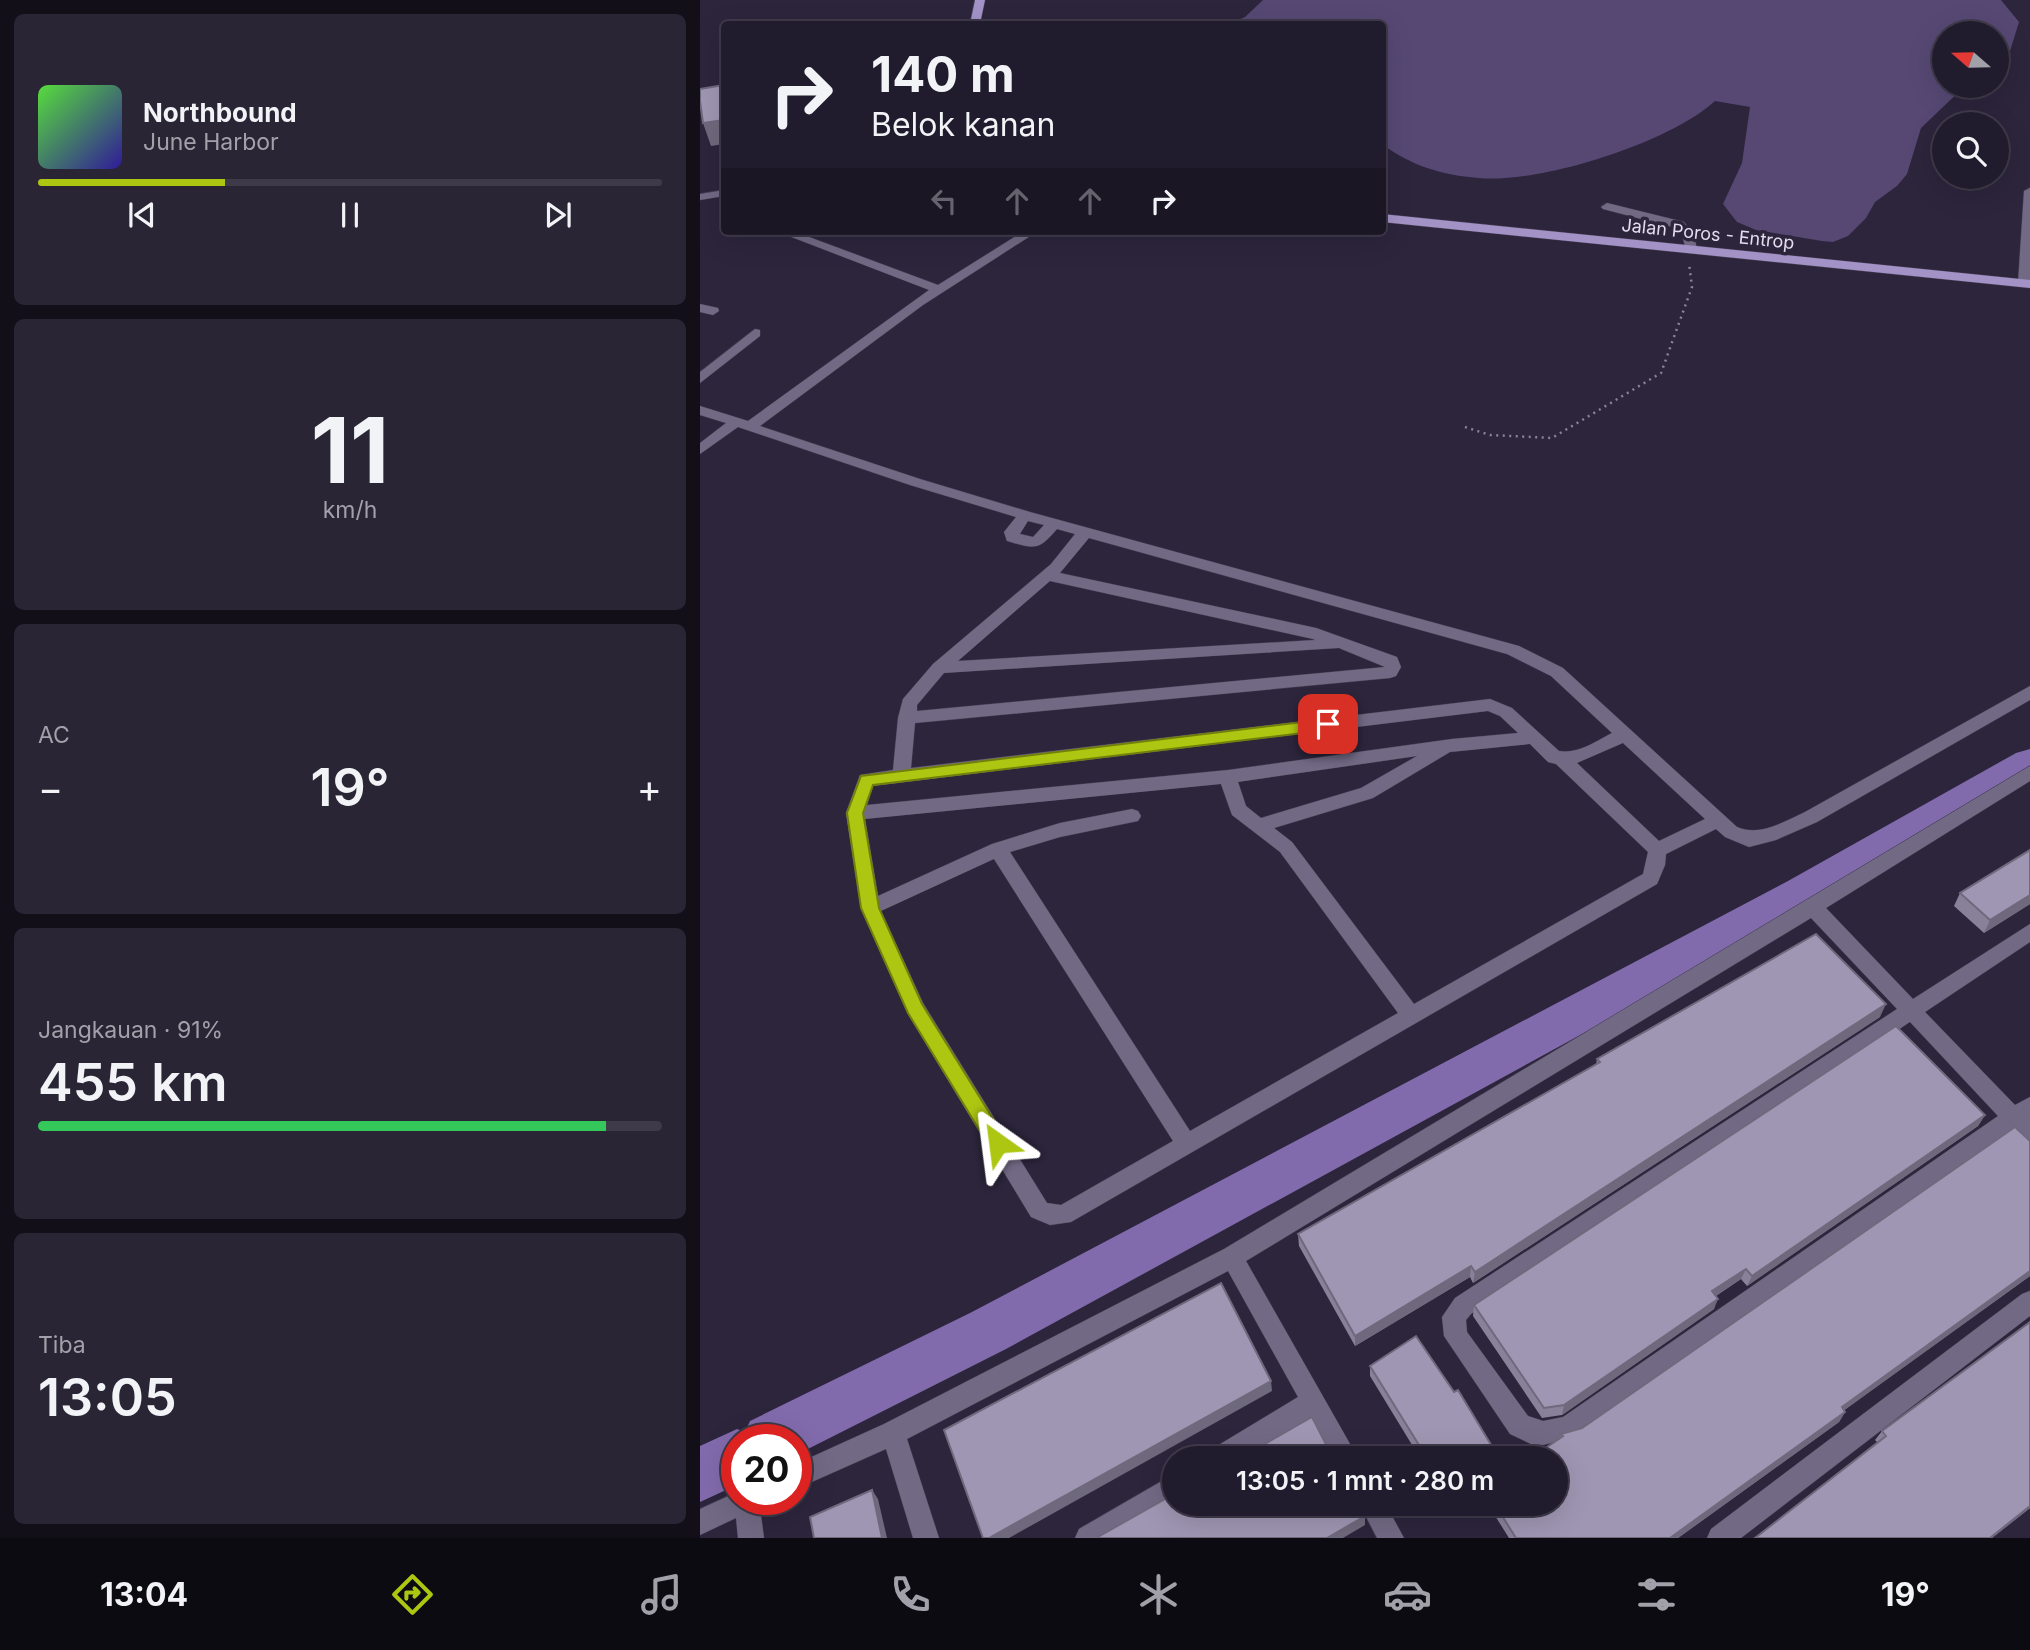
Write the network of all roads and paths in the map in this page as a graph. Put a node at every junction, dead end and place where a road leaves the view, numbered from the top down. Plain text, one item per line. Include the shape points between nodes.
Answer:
1 (979, 0) edge
2 (976, 21) edge
3 (2030, 191) edge
4 (721, 193) edge
5 (700, 197) edge
6 (1607, 207) dead end
7 (1386, 218) edge
8 (793, 235) edge
9 (1025, 235) edge
10 (1691, 250) junction
11 (2027, 283) edge
12 (938, 289) junction
13 (755, 333) dead end
14 (700, 379) edge
15 (700, 410) edge
16 (1465, 426) dead end
17 (734, 427) junction
18 (700, 450) edge
19 (1025, 515) junction
20 (1054, 523) junction
21 (1085, 532) junction
22 (1046, 575) junction
23 (1342, 644) junction
24 (939, 668) junction
25 (2030, 692) edge
26 (906, 718) junction
27 (1532, 738) junction
28 (1613, 740) junction
29 (1452, 745) junction
30 (1560, 758) junction
31 (2030, 773) edge
32 (901, 775) junction
33 (1228, 777) junction
34 (855, 813) junction
35 (1132, 816) dead end
36 (1719, 820) junction
37 (1259, 826) junction
38 (998, 849) junction
39 (1657, 850) junction
40 (1813, 907) junction
41 (870, 908) junction
42 (2030, 932) edge
43 (1909, 1010) junction
44 (1411, 1015) junction
45 (2021, 1112) edge
46 (2030, 1135) edge
47 (1186, 1144) junction
48 (1232, 1257) junction
49 (2030, 1302) edge
50 (1315, 1401) junction
51 (893, 1433) junction
52 (1241, 1446) edge
53 (1339, 1446) edge
54 (812, 1470) edge
55 (1162, 1493) edge
56 (721, 1512) edge
57 (749, 1515) edge
58 (1378, 1516) edge
59 (700, 1521) edge
60 (751, 1538) edge
61 (926, 1538) edge
62 (1088, 1538) edge
63 (1389, 1538) edge
64 (1720, 1538) edge

1 - 2 main road
3 - 11 street
4 - 5 street
6 - 10 street via 1680,225 1688,234
7 - 10 main road, Jalan Poros - Entrop
8 - 12 street
9 - 12 street
10 - 11 main road, Jalan Poros - Entrop
10 - 16 path via 1692,287 1661,373 1552,439 1490,435
12 - 17 street via 790,395
13 - 14 street
15 - 17 street
17 - 18 street
17 - 19 street
19 - 20 street
19 - 20 street via 1012,532 1013,538 1032,544
20 - 21 street
21 - 22 street
21 - 28 street via 1513,650 1557,672
22 - 23 street via 1316,634
22 - 24 street
23 - 24 street
23 - 26 street via 1391,661 1393,667 1390,672
24 - 26 street via 909,703
25 - 36 street via 1811,817 1770,835 1749,840
26 - 32 street
27 - 29 street
27 - 30 street
27 - 32 street via 1506,712 1490,705
28 - 30 street via 1569,759
28 - 36 street
29 - 33 street
29 - 37 street via 1367,793
30 - 39 street
31 - 40 street
32 - 34 street via 866,780
33 - 34 street
33 - 37 street via 1238,810
34 - 41 street
35 - 38 street via 1060,830
36 - 39 street
37 - 44 street via 1286,847
38 - 41 street
38 - 47 street
39 - 44 street via 1650,879
40 - 43 street
40 - 48 street
41 - 47 street via 915,1008 1039,1210 1063,1215
42 - 43 street
43 - 45 street
43 - 45 street via 1463,1306 1454,1317 1456,1336 1519,1425 1528,1432 1548,1434 1569,1427
44 - 47 street
45 - 46 street
48 - 50 street
48 - 51 street
49 - 64 street
50 - 52 street
50 - 53 street
51 - 54 street
51 - 61 street
55 - 62 street
56 - 59 street
57 - 60 street
58 - 63 street

